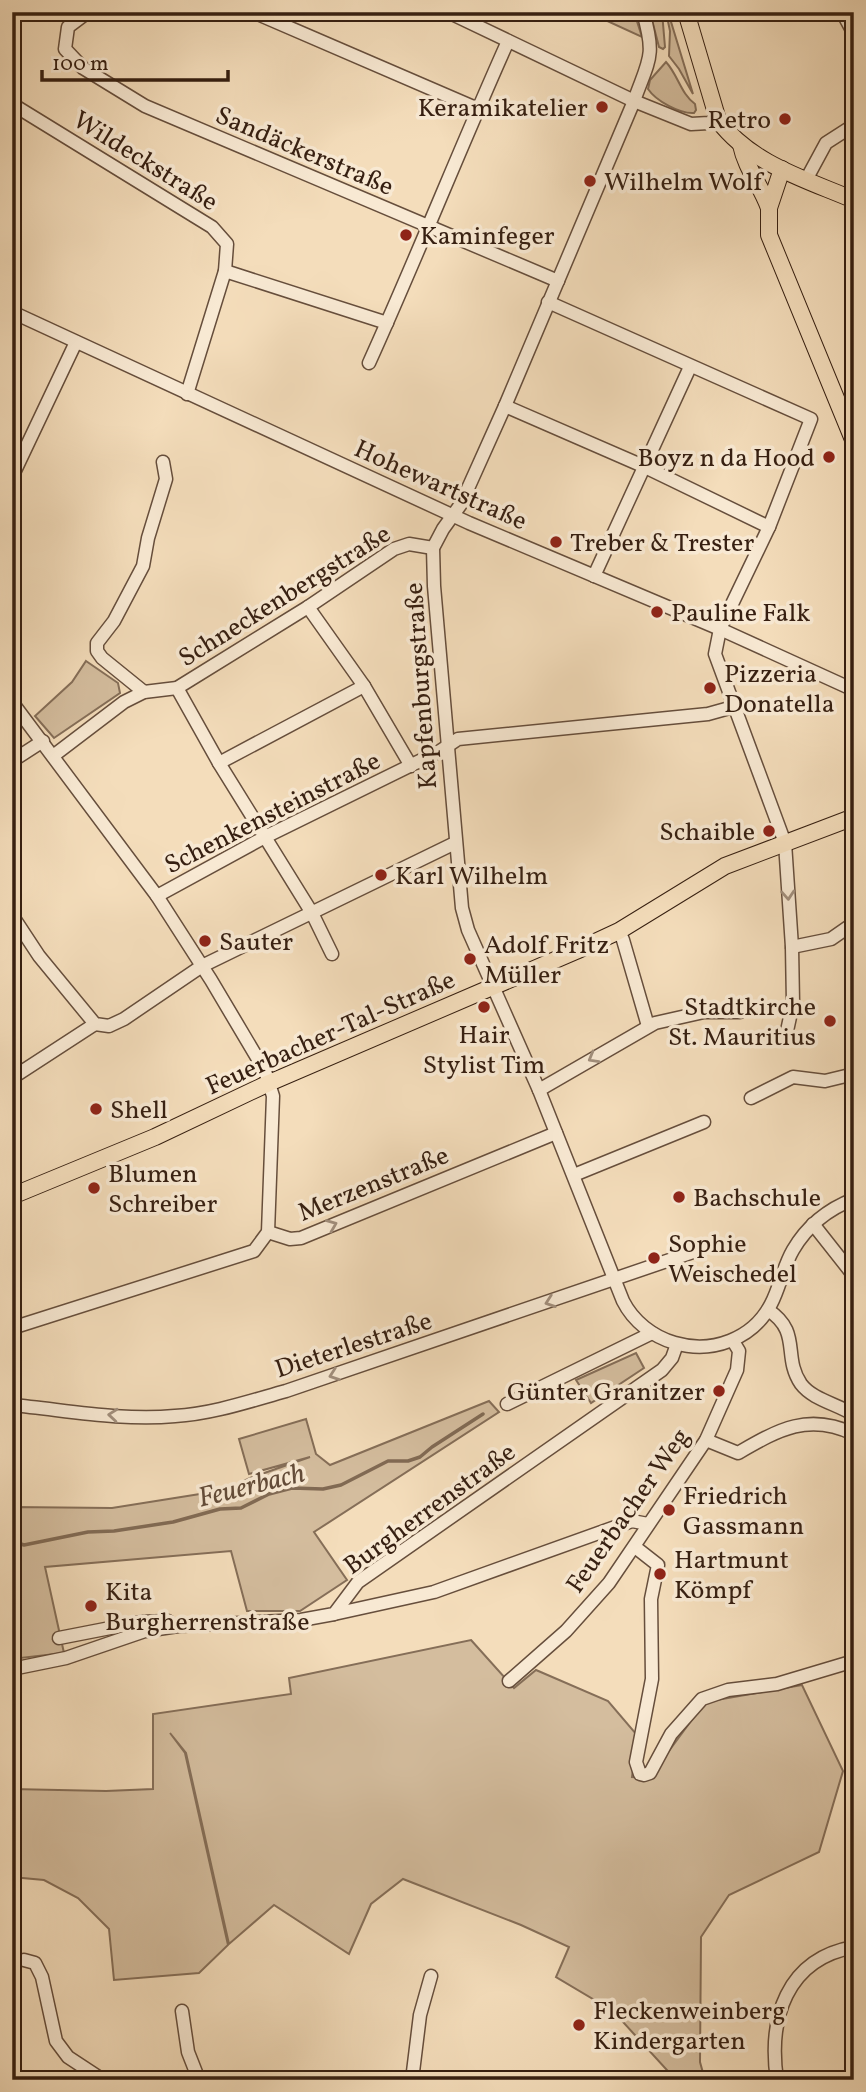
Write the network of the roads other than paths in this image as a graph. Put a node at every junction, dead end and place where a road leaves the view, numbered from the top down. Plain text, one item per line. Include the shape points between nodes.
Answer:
1 (89, 12) edge
2 (253, 12) edge
3 (447, 12) edge
4 (643, 12) edge
5 (686, 12) edge
6 (842, 12) edge
7 (854, 34) edge
8 (509, 41) junction
9 (634, 101) junction
10 (12, 104) edge
11 (478, 109) junction
12 (718, 120) junction
13 (854, 125) edge
14 (741, 145) junction
15 (782, 169) junction
16 (806, 180) junction
17 (854, 200) edge
18 (769, 208) junction
19 (429, 228) junction
20 (225, 271) junction
21 (558, 281) junction
22 (548, 302) junction
23 (12, 312) edge
24 (387, 323) junction
25 (76, 342) junction
26 (369, 363) dead end
27 (690, 367) junction
28 (187, 394) junction
29 (505, 406) junction
30 (854, 442) edge
31 (163, 462) dead end
32 (643, 466) junction
33 (12, 477) edge
34 (453, 515) junction
35 (769, 527) junction
36 (433, 548) junction
37 (594, 576) junction
38 (308, 607) junction
39 (720, 629) junction
40 (364, 686) junction
41 (177, 688) junction
42 (854, 690) edge
43 (144, 692) junction
44 (12, 702) edge
45 (733, 707) junction
46 (43, 741) junction
47 (448, 747) junction
48 (53, 756) junction
49 (12, 761) edge
50 (219, 763) junction
51 (411, 766) junction
52 (854, 817) edge
53 (265, 837) junction
54 (455, 843) junction
55 (785, 843) junction
56 (157, 896) junction
57 (312, 913) junction
58 (12, 915) edge
59 (854, 923) edge
60 (619, 931) junction
61 (792, 947) junction
62 (332, 954) dead end
63 (202, 966) junction
64 (493, 986) junction
65 (740, 1012) dead end
66 (95, 1024) junction
67 (648, 1026) junction
68 (787, 1031) dead end
69 (854, 1074) edge
70 (12, 1079) edge
71 (270, 1083) junction
72 (539, 1090) junction
73 (751, 1098) dead end
74 (704, 1122) dead end
75 (556, 1133) junction
76 (574, 1175) junction
77 (12, 1196) edge
78 (854, 1199) edge
79 (813, 1224) junction
80 (268, 1231) junction
81 (696, 1251) dead end
82 (854, 1276) edge
83 (615, 1280) junction
84 (768, 1310) junction
85 (12, 1328) edge
86 (652, 1333) junction
87 (733, 1340) junction
88 (677, 1344) junction
89 (508, 1404) dead end
90 (12, 1405) edge
91 (854, 1415) edge
92 (854, 1434) edge
93 (706, 1440) junction
94 (648, 1524) junction
95 (635, 1547) junction
96 (334, 1614) junction
97 (178, 1626) junction
98 (59, 1638) dead end
99 (854, 1661) edge
100 (12, 1668) edge
101 (509, 1681) dead end
102 (854, 1947) edge
103 (24, 1960) dead end
104 (431, 1976) dead end
105 (182, 2011) dead end
106 (103, 2080) edge
107 (199, 2080) edge
108 (412, 2080) edge
109 (777, 2080) edge

1 - 19 street, Sandäckerstraße via 68,27 65,49 83,68 145,106
2 - 11 street
3 - 8 street
4 - 9 street, Kapfenburgstraße via 650,59
5 - 12 main road
6 - 7 street
8 - 9 street
8 - 11 street
9 - 12 street via 691,124
9 - 21 street, Kapfenburgstraße
10 - 20 street, Wildeckstraße via 212,227 228,244
11 - 19 street
12 - 14 main road
13 - 16 street via 826,143
14 - 15 main road
14 - 18 main road
15 - 16 main road
15 - 18 main road
16 - 17 main road
18 - 30 main road via 769,235
19 - 21 street, Sandäckerstraße
19 - 24 street
20 - 24 street
20 - 28 street, Wildeckstraße
21 - 22 street, Kapfenburgstraße
22 - 27 street
22 - 29 street, Kapfenburgstraße
23 - 25 street, Hohewartstraße
24 - 26 street
25 - 28 street, Hohewartstraße
25 - 33 street
27 - 32 street
27 - 35 street via 811,419
28 - 34 street, Hohewartstraße
29 - 32 street
29 - 34 street, Kapfenburgstraße
31 - 43 street via 166,479 143,566 97,643 102,658
32 - 35 street
32 - 37 street
34 - 36 street, Kapfenburgstraße
34 - 37 street, Hohewartstraße
35 - 39 street
36 - 38 street, Schneckenbergstraße via 409,544 394,549
36 - 47 street, Kapfenburgstraße
37 - 39 street, Hohewartstraße
38 - 40 street
38 - 41 street, Schneckenbergstraße
39 - 42 street, Hohewartstraße
39 - 45 street via 715,654
40 - 50 street
40 - 51 street
41 - 43 street, Schneckenbergstraße
41 - 50 street
43 - 48 street, Schneckenbergstraße
44 - 46 street
45 - 47 street, Schenkensteinstraße via 708,714 458,739
45 - 55 street
46 - 48 street
46 - 49 street
47 - 51 street, Schenkensteinstraße
47 - 54 street, Kapfenburgstraße
48 - 56 street
50 - 53 street
51 - 53 street, Schenkensteinstraße
52 - 55 main road, Feuerbacher-Tal-Straße
53 - 56 street, Schenkensteinstraße
53 - 57 street
54 - 57 street
54 - 64 street, Kapfenburgstraße via 465,920
55 - 60 main road, Feuerbacher-Tal-Straße via 725,866
55 -> 61 street
56 - 63 street
57 - 62 street
57 - 63 street
58 - 66 street
59 - 61 street via 831,939
60 - 64 main road, Feuerbacher-Tal-Straße
60 - 67 street
61 - 68 street via 793,1003
63 - 66 street via 124,1020 109,1026
63 - 71 street
64 - 71 main road, Feuerbacher-Tal-Straße
64 - 72 street, Kapfenburgstraße
65 - 67 street via 690,1014
66 - 70 street
67 -> 72 street
69 - 73 street via 825,1081 793,1077
71 - 77 main road, Feuerbacher-Tal-Straße
71 - 80 street via 273,1131
72 - 75 street, Kapfenburgstraße
74 - 76 street
75 - 76 street, Kapfenburgstraße
80 -> 75 street, Merzenstraße via 301,1238
76 - 83 street, Kapfenburgstraße
78 - 79 street
79 - 82 street
79 - 84 street via 793,1250
80 - 85 street, Merzenstraße via 248,1255
81 - 83 street, Dieterlestraße
83 - 86 street, Kapfenburgstraße via 627,1309
83 -> 90 street, Dieterlestraße via 286,1391 218,1409 146,1418
84 - 87 street
84 - 91 street via 788,1330 794,1370 802,1385
86 - 88 street
86 - 89 street
87 - 88 street via 707,1347
87 - 93 street, Feuerbacher Weg via 739,1351 737,1370
88 - 96 street, Burgherrenstraße via 662,1370 358,1582
92 - 93 street via 834,1425 802,1424 777,1430 738,1453
93 - 94 street, Feuerbacher Weg
94 - 95 street, Feuerbacher Weg
94 - 96 street via 632,1521 434,1592
95 - 99 street via 658,1565 651,1599 652,1679 638,1747 637,1769 644,1775 650,1773 671,1734 702,1699 728,1690 777,1684
95 - 101 street, Feuerbacher Weg via 588,1608
96 - 97 street
97 - 98 street via 152,1621
97 - 100 street via 145,1631 66,1658
102 - 109 street via 821,1958 783,1997 775,2025
103 - 106 street via 35,1963 42,1977 56,2041 68,2057
104 - 108 street via 420,2015
105 - 107 street via 188,2052

